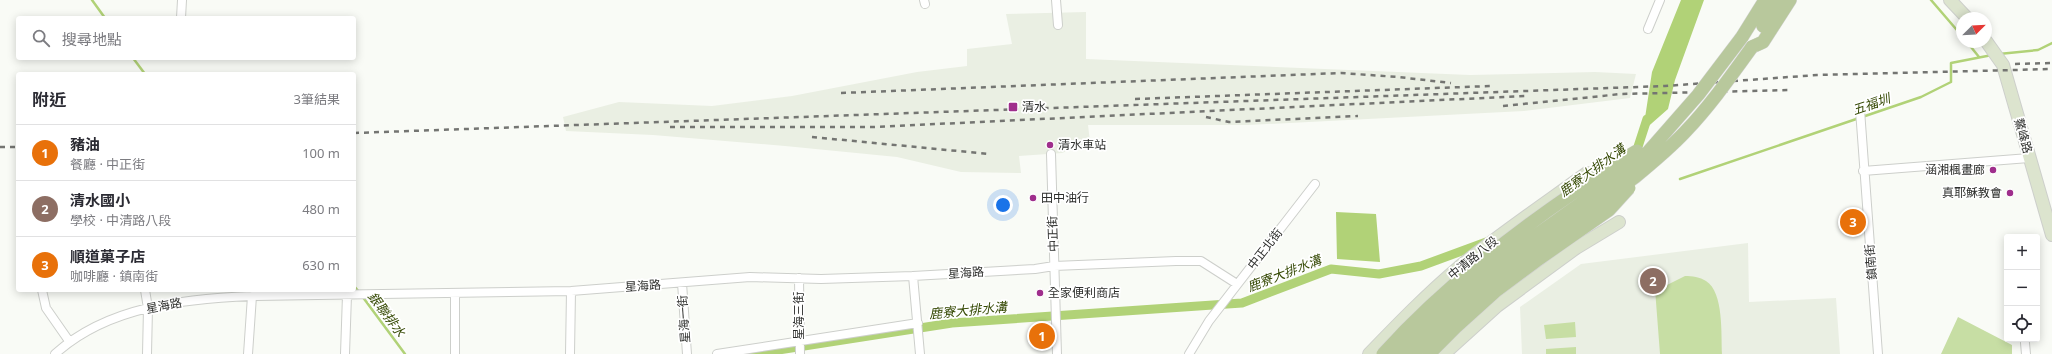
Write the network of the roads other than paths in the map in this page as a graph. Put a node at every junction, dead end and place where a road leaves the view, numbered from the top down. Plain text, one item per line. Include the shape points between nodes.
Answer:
1 (182, 0) edge
2 (1056, 0) edge
3 (1660, 0) edge
4 (1755, 0) edge
5 (1765, 0) edge
6 (1778, 0) edge
7 (1790, 0) edge
8 (1950, 0) edge
9 (1961, 12) edge
10 (180, 16) edge
11 (1058, 25) dead end
12 (1648, 30) dead end
13 (1742, 37) junction
14 (1752, 47) junction
15 (1991, 48) edge
16 (1860, 111) dead end
17 (1656, 141) junction
18 (1051, 154) dead end
19 (2029, 158) junction
20 (1652, 162) junction
21 (1863, 171) junction
22 (1587, 174) joint
23 (1315, 184) dead end
24 (1619, 222) joint
25 (2052, 235) edge
26 (1054, 266) junction
27 (913, 276) junction
28 (799, 278) junction
29 (682, 283) junction
30 (1237, 284) junction
31 (571, 291) junction
32 (42, 292) edge
33 (145, 292) edge
34 (455, 294) junction
35 (347, 295) junction
36 (252, 296) junction
37 (148, 308) junction
38 (918, 323) junction
39 (69, 341) junction
40 (799, 342) junction
41 (2025, 343) dead end
42 (55, 354) edge
43 (147, 354) edge
44 (248, 354) edge
45 (345, 354) edge
46 (456, 354) edge
47 (570, 354) edge
48 (687, 354) edge
49 (717, 354) edge
50 (800, 354) edge
51 (920, 354) edge
52 (1057, 354) edge
53 (1189, 354) edge
54 (1369, 354) edge
55 (1383, 354) edge
56 (1398, 354) edge
57 (1413, 354) edge
58 (1429, 354) edge
59 (1444, 354) edge
60 (1878, 354) edge
61 (2026, 354) edge

1 - 10 street
2 - 11 street
3 - 12 street
4 - 13 main road
5 - 13 main road
6 - 14 main road
7 - 14 main road via 1762,42
8 - 9 street
13 - 17 main road, bridge via 1698,95
14 - 20 main road, bridge via 1684,133
15 - 19 street, 鰲峰路 via 2003,64
16 - 21 street, 鎮南街
17 - 55 main road, bridge via 1540,216 1431,306
17 - 56 main road, bridge via 1648,152 1608,184 1488,269
18 - 26 street, 中正街
19 - 21 street
19 - 25 street, 鰲峰路
20 - 57 main road, bridge via 1508,269 1448,319
20 - 58 main road, bridge via 1609,210 1497,290
21 - 60 street, 鎮南街
22 - 24 street
22 - 54 street, 中清路八段 via 1459,268 1420,302
23 - 30 street, 中正北街
24 - 59 street via 1576,248 1497,306
26 - 27 street, 星海路
26 - 30 street, 星海路 via 1201,262
26 - 52 street, 中正街
27 - 28 street, 星海路
27 - 38 street
28 - 29 street, 星海路 via 750,277
28 - 40 street, 星海三街
29 - 31 street, 星海路
29 - 48 street, 星海一街
30 - 53 street, 中正北街 via 1209,321
31 - 34 street, 星海路
31 - 47 street
32 - 39 street via 46,308
33 - 37 street
34 - 35 street, 星海路
34 - 46 street
35 - 36 street, 星海路
35 - 45 street
36 - 37 street, 星海路 via 206,298
36 - 44 street
37 - 39 street, 星海路 via 106,320
37 - 43 street
38 - 40 street
38 - 51 street
39 - 42 street, 星海路
40 - 49 street
40 - 50 street, 星海三街
41 - 61 street

